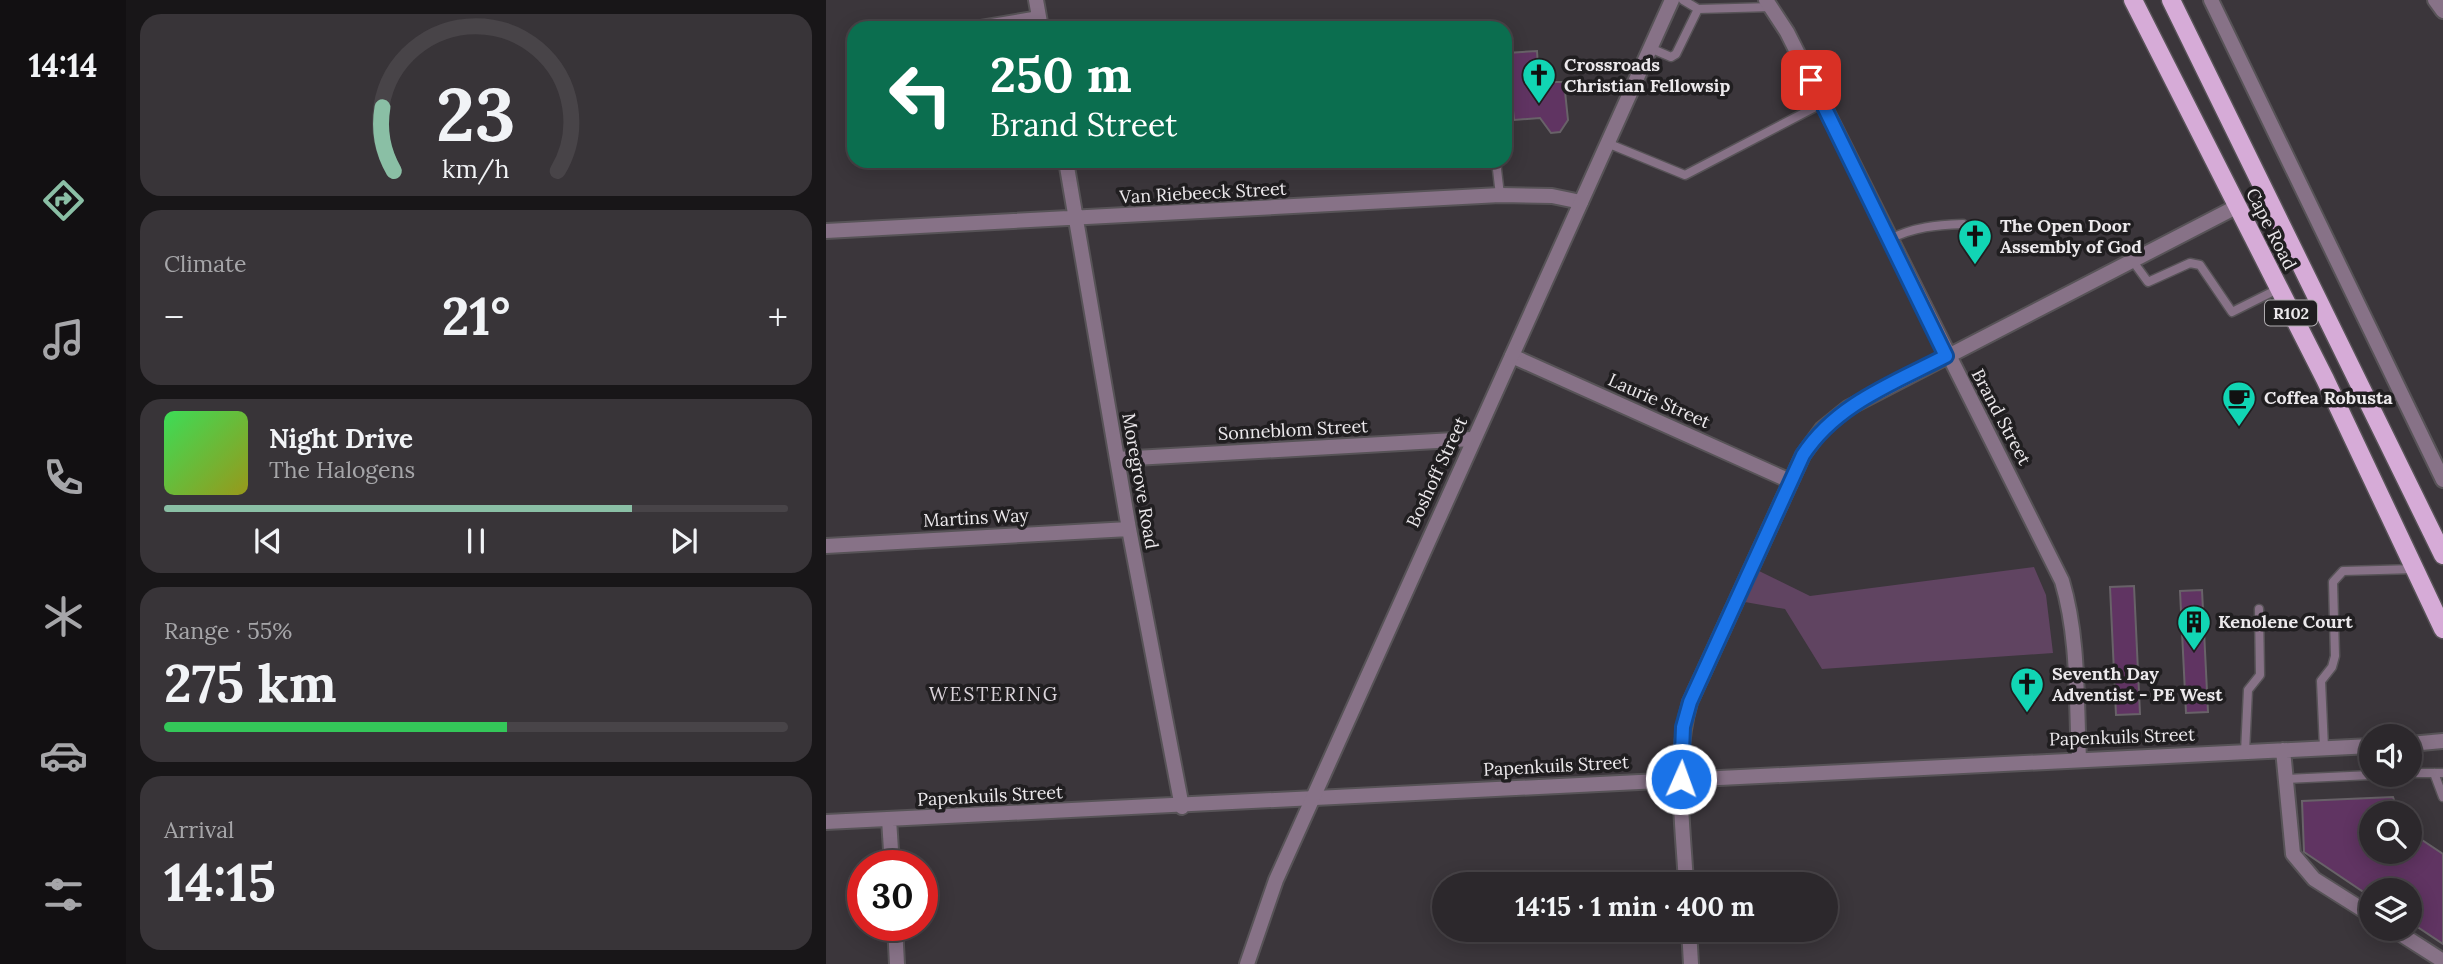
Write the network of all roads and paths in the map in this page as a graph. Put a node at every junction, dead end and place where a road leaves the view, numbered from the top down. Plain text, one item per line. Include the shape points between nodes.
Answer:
1 (1036, 0) edge
2 (1672, 0) edge
3 (1683, 0) edge
4 (2133, 0) edge
5 (2171, 0) edge
6 (2210, 0) edge
7 (2435, 0) edge
8 (1769, 3) edge
9 (1698, 9) junction
10 (2443, 11) edge
11 (1040, 21) edge
12 (1650, 48) junction
13 (1823, 103) junction
14 (1607, 143) junction
15 (1067, 168) edge
16 (1497, 168) edge
17 (1500, 195) junction
18 (1581, 202) junction
19 (2236, 207) junction
20 (1077, 220) junction
21 (1963, 223) dead end
22 (826, 231) edge
23 (1890, 239) junction
24 (2132, 260) junction
25 (2278, 289) junction
26 (1512, 356) junction
27 (1946, 356) junction
28 (1472, 439) junction
29 (1117, 458) junction
30 (2443, 480) edge
31 (1790, 481) junction
32 (1129, 529) junction
33 (826, 546) edge
34 (2443, 555) edge
35 (2416, 569) junction
36 (2259, 609) dead end
37 (2443, 629) edge
38 (2443, 741) edge
39 (2422, 743) edge
40 (2359, 747) edge
41 (2324, 748) junction
42 (2283, 750) junction
43 (2245, 751) junction
44 (2079, 758) junction
45 (2439, 773) edge
46 (2359, 776) edge
47 (1681, 779) junction
48 (2285, 779) junction
49 (2443, 797) edge
50 (1312, 798) junction
51 (1182, 807) junction
52 (890, 820) junction
53 (826, 822) edge
54 (891, 850) edge
55 (1685, 872) edge
56 (2359, 907) edge
57 (896, 941) edge
58 (2412, 941) edge
59 (1690, 942) edge
60 (2443, 961) edge
61 (897, 964) edge
62 (1247, 964) edge
63 (1691, 964) edge

1 - 11 street
2 - 12 street, Boshoff Street
3 - 9 lane
4 - 19 main road, Cape Road / R102
5 - 34 main road, Cape Road / R102
6 - 30 street
7 - 10 street
8 - 9 lane
8 - 13 street, Brand Street
9 - 12 lane via 1676,54
12 - 14 street, Boshoff Street
13 - 14 lane via 1685,175
13 - 23 street, Brand Street
14 - 18 street, Boshoff Street
15 - 20 street, Moregrove Road
16 - 17 lane
17 - 18 street, Van Riebeeck Street
17 - 20 street, Van Riebeeck Street
18 - 26 street, Boshoff Street
19 - 24 street
19 - 25 main road, Cape Road / R102
20 - 22 street, Van Riebeeck Street
20 - 29 street, Moregrove Road
21 - 23 lane via 1909,230
23 - 27 street, Brand Street
24 - 25 lane via 2148,282 2190,263 2200,265 2232,312
24 - 27 street
25 - 35 main road, Cape Road / R102
26 - 28 street, Boshoff Street
26 - 31 street, Laurie Street
27 - 31 street via 1835,417 1814,438
27 - 44 street, Brand Street via 2062,581 2074,643
28 - 29 street, Sonneblom Street
28 - 50 street, Boshoff Street
29 - 32 street, Moregrove Road
31 - 47 street via 1690,702 1683,727
32 - 33 street, Martins Way
32 - 51 street, Moregrove Road
35 - 37 main road, Cape Road / R102
35 - 41 lane via 2343,572 2333,582 2336,656 2321,681
36 - 43 lane via 2260,675 2248,690
38 - 39 street
40 - 41 street, Papenkuils Street
41 - 42 street, Papenkuils Street
42 - 43 street, Papenkuils Street
42 - 48 street
43 - 44 street, Papenkuils Street
44 - 47 street, Papenkuils Street
45 - 49 lane
46 - 48 lane
47 - 50 street, Papenkuils Street
47 - 55 street
48 - 56 street via 2290,840 2298,863 2314,879
50 - 51 street, Papenkuils Street
50 - 62 street, Boshoff Street via 1276,880
51 - 52 street, Papenkuils Street
52 - 53 street, Papenkuils Street
52 - 54 street
57 - 61 street
58 - 60 street
59 - 63 street

